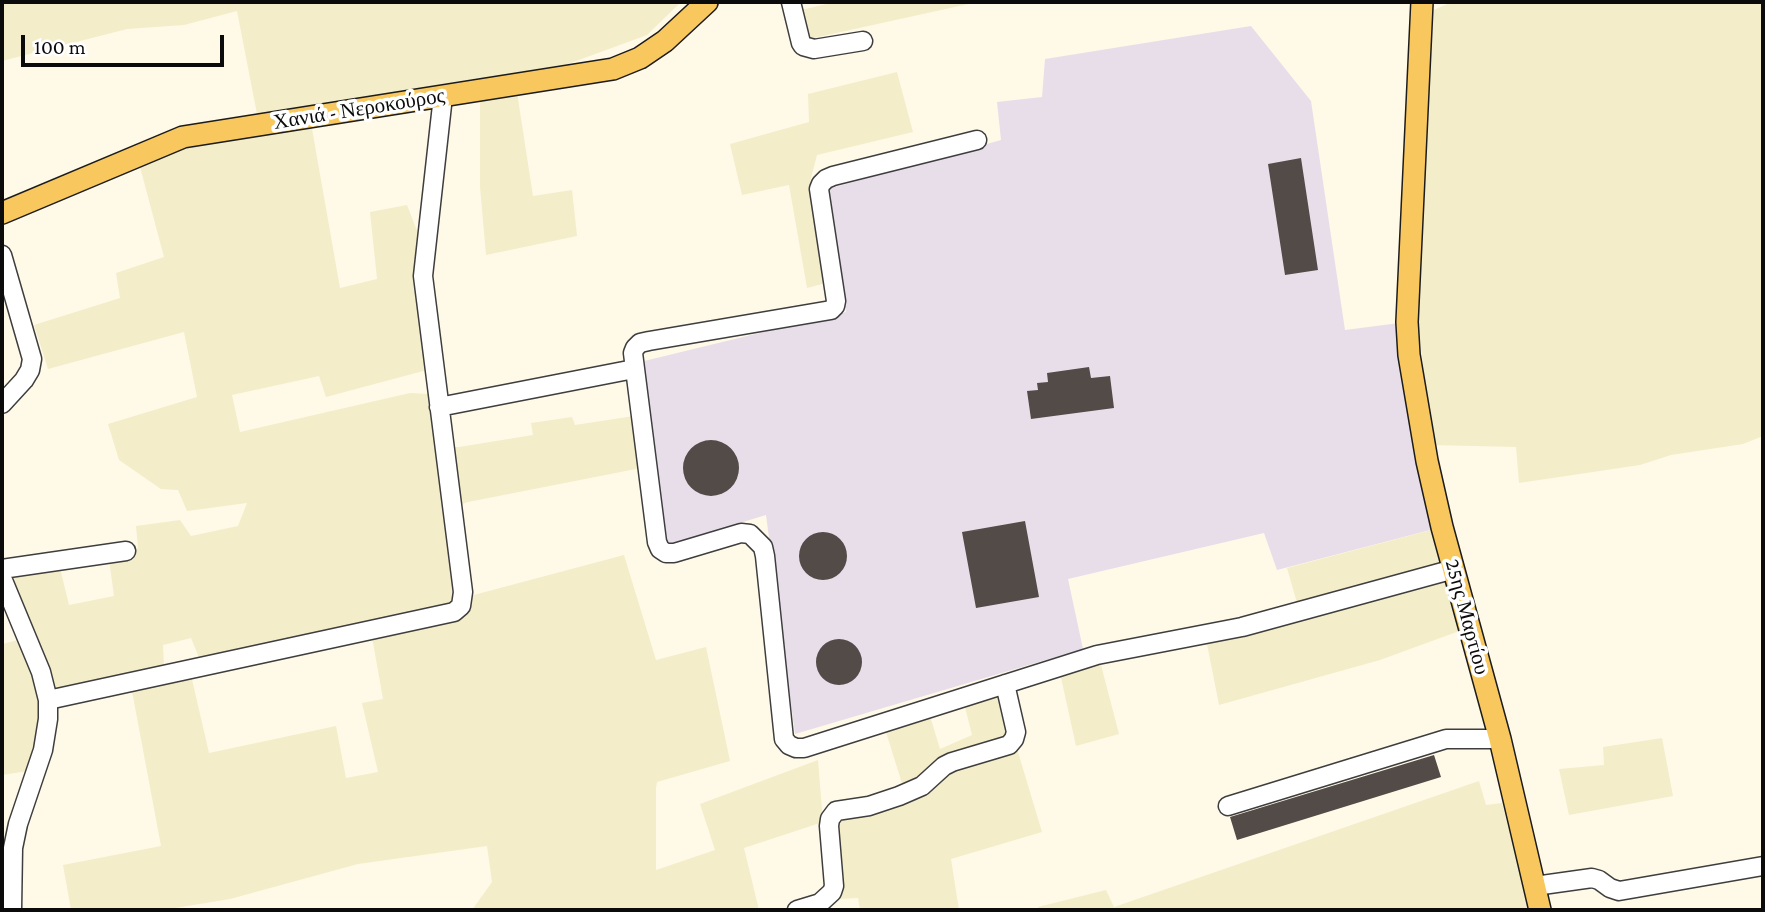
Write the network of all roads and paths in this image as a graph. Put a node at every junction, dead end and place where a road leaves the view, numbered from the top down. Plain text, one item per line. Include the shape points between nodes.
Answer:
1 (707, 2) edge
2 (791, 2) edge
3 (1422, 2) edge
4 (863, 41) dead end
5 (443, 96) junction
6 (977, 140) dead end
7 (3, 211) edge
8 (2, 255) edge
9 (634, 369) junction
10 (2, 404) edge
11 (439, 407) junction
12 (126, 551) dead end
13 (2, 569) edge
14 (1454, 569) junction
15 (2, 578) edge
16 (1005, 684) junction
17 (48, 700) junction
18 (1500, 739) junction
19 (1228, 806) dead end
20 (8, 847) edge
21 (1763, 866) edge
22 (1535, 886) junction
23 (12, 910) edge
24 (797, 910) edge
25 (1541, 910) edge

1 - 5 main road, Χανιά - Νεροκούρος via 665,41 613,69
2 - 4 street via 803,46 814,49
3 - 14 main road, 25ης Μαρτίου via 1409,355 1427,461
5 - 7 main road, Χανιά - Νεροκούρος via 184,136
5 - 11 street via 423,276
6 - 9 street via 833,176 821,184 836,301 831,310 640,343 633,353
8 - 10 street via 32,359 24,380
9 - 11 street
9 - 16 street via 660,549 674,553 741,533 750,534 762,547 784,739 789,746 804,748
11 - 17 street via 463,592 461,606 454,612
12 - 13 street
14 - 16 street via 1242,627 1097,655
14 - 18 main road, 25ης Μαρτίου
15 - 17 street
16 - 24 street via 1016,732 1010,745 952,762 922,786 899,796 836,811 829,826 832,892 820,903
17 - 20 street via 43,750
18 - 19 street via 1446,739
18 - 22 main road, 25ης Μαρτίου
20 - 23 street
21 - 22 street via 1619,891 1592,878
22 - 25 main road, 25ης Μαρτίου

